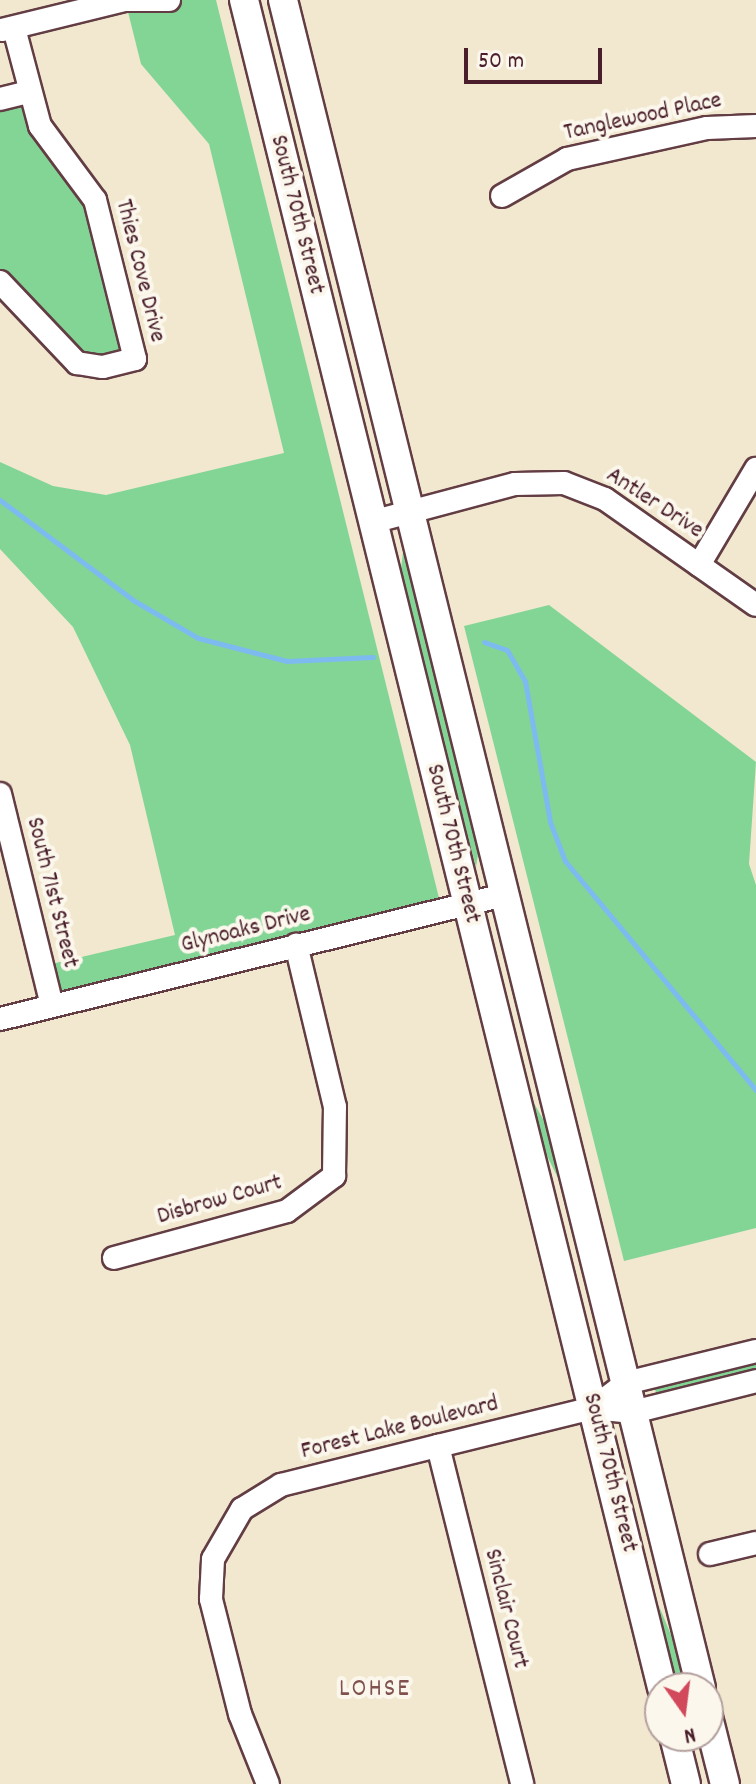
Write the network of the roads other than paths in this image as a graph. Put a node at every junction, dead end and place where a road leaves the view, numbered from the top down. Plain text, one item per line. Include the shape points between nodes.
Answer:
1 (125, 0) edge
2 (169, 0) edge
3 (244, 0) edge
4 (283, 0) edge
5 (7, 29) edge
6 (29, 92) junction
7 (0, 99) edge
8 (756, 126) edge
9 (502, 196) dead end
10 (0, 282) edge
11 (756, 469) edge
12 (408, 513) junction
13 (372, 522) junction
14 (699, 565) junction
15 (756, 605) edge
16 (0, 794) edge
17 (504, 895) junction
18 (467, 904) junction
19 (296, 945) junction
20 (52, 1005) junction
21 (0, 1019) edge
22 (114, 1258) dead end
23 (756, 1351) edge
24 (756, 1381) edge
25 (626, 1383) junction
26 (593, 1408) junction
27 (633, 1412) junction
28 (438, 1446) junction
29 (756, 1543) edge
30 (710, 1554) dead end
31 (658, 1672) edge
32 (697, 1672) edge
33 (678, 1752) edge
34 (717, 1752) edge
35 (268, 1784) edge
36 (522, 1784) edge
37 (686, 1784) edge
38 (725, 1784) edge

1 - 2 street
1 - 5 street
3 - 13 main road, South 70th Street
4 - 12 main road, South 70th Street
5 - 6 street, Thies Cove Drive
6 - 7 street
6 - 10 street, Thies Cove Drive via 40,126 95,200 135,359 103,367 77,363
8 - 9 street, Tanglewood Place via 707,128 567,159
11 - 14 street
12 - 13 street, Antler Drive
12 - 14 street, Antler Drive via 515,484 564,483 605,499
12 - 17 main road, South 70th Street
13 - 18 main road, South 70th Street
14 - 15 street, Antler Drive
16 - 20 street, South 71st Street
17 - 18 street, Glynoaks Drive
17 - 25 main road, South 70th Street
18 - 19 street, Glynoaks Drive
18 - 26 main road, South 70th Street
19 - 20 street, Glynoaks Drive
19 - 22 street, Disbrow Court via 335,1107 334,1176 287,1211
20 - 21 street, Glynoaks Drive
23 - 25 street, Forest Lake Boulevard
24 - 27 street, Forest Lake Boulevard
25 - 26 street, Forest Lake Boulevard
25 - 27 main road, South 70th Street
26 - 27 street, Forest Lake Boulevard
26 - 28 street, Forest Lake Boulevard
26 - 31 main road, South 70th Street
27 - 32 main road, South 70th Street
28 - 35 street, Forest Lake Boulevard via 281,1485 231,1521 213,1559 211,1599 240,1714
28 - 36 street, Sinclair Court
29 - 30 street
33 - 37 main road
34 - 38 main road

